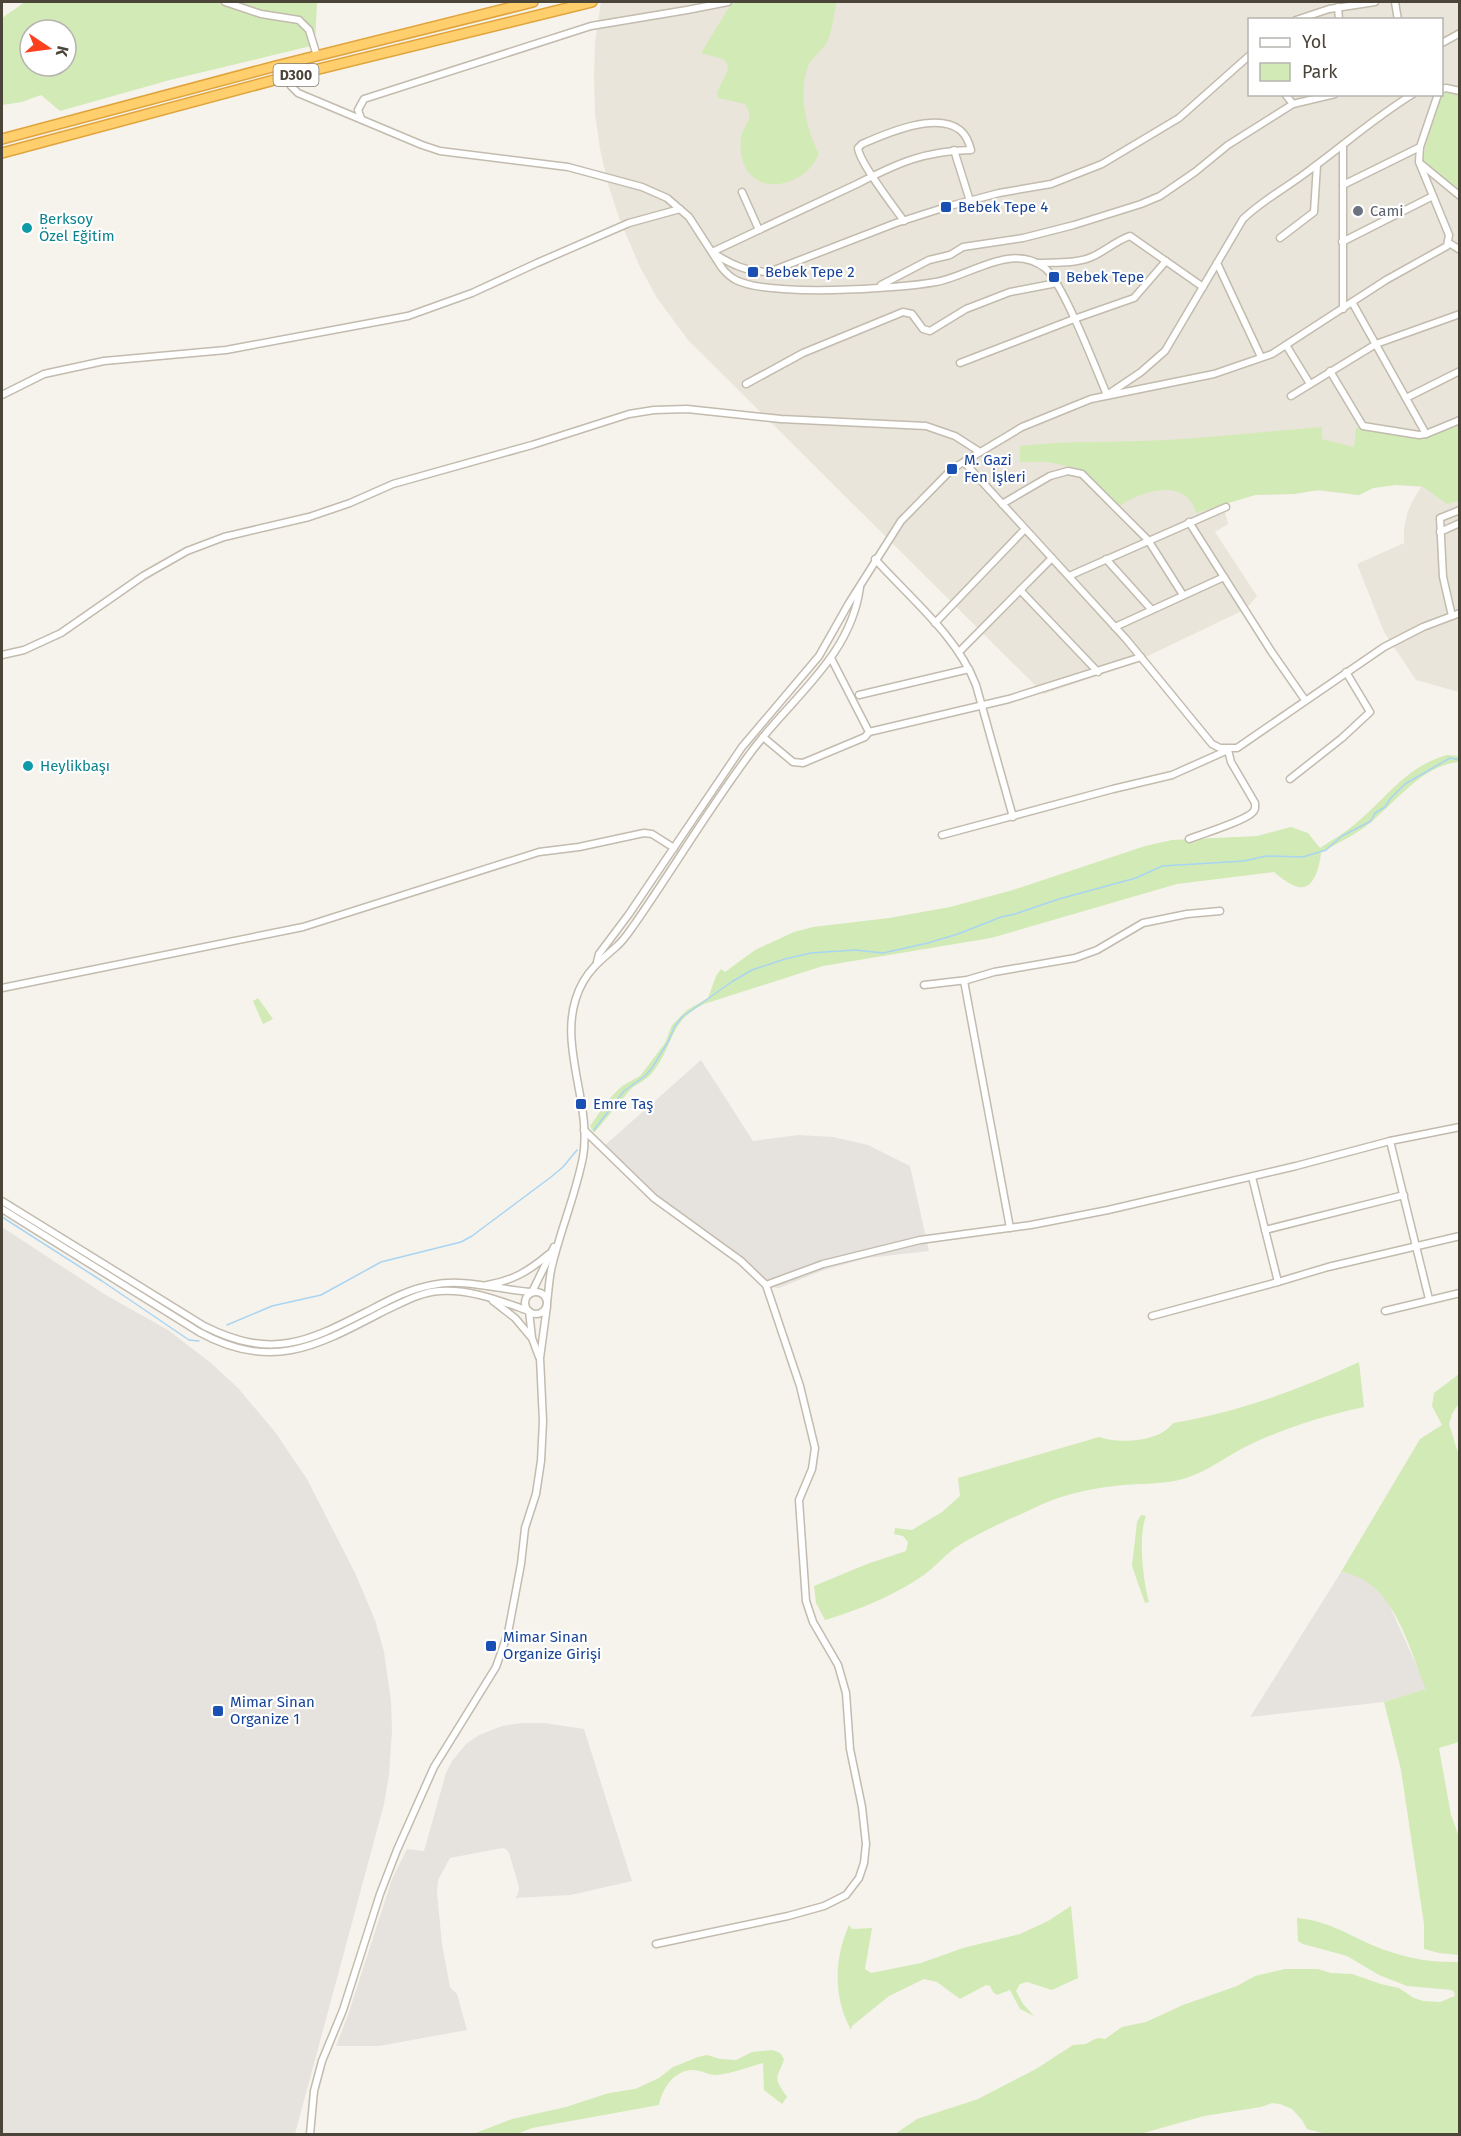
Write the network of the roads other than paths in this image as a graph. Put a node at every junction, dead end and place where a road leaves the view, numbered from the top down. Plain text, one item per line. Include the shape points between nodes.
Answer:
1 (225, 2) edge
2 (533, 2) edge
3 (592, 2) edge
4 (728, 2) edge
5 (1375, 2) edge
6 (1395, 2) edge
7 (1338, 7) junction
8 (1302, 18) edge
9 (1340, 18) edge
10 (1398, 18) edge
11 (1460, 33) edge
12 (1443, 42) edge
13 (316, 56) junction
14 (1248, 57) edge
15 (287, 77) junction
16 (1443, 89) edge
17 (1460, 91) edge
18 (1287, 96) edge
19 (1327, 96) edge
20 (1410, 96) edge
21 (1437, 96) edge
22 (1293, 104) junction
23 (362, 119) junction
24 (2, 139) edge
25 (1343, 145) junction
26 (1420, 147) junction
27 (954, 150) junction
28 (2, 153) edge
29 (1419, 162) junction
30 (1317, 165) junction
31 (873, 176) junction
32 (1343, 185) junction
33 (742, 192) dead end
34 (1433, 196) junction
35 (1460, 196) edge
36 (970, 201) junction
37 (680, 209) junction
38 (904, 220) junction
39 (759, 230) junction
40 (1280, 238) dead end
41 (1342, 242) junction
42 (1456, 246) edge
43 (712, 252) junction
44 (1166, 261) junction
45 (1216, 262) junction
46 (1036, 263) junction
47 (1057, 283) junction
48 (877, 287) junction
49 (1203, 287) junction
50 (1352, 302) junction
51 (1342, 309) junction
52 (1460, 314) edge
53 (1074, 319) junction
54 (1376, 344) junction
55 (1286, 345) junction
56 (1261, 357) junction
57 (960, 363) dead end
58 (1330, 371) junction
59 (1460, 371) edge
60 (746, 384) dead end
61 (1310, 384) junction
62 (2, 395) edge
63 (1107, 395) junction
64 (1291, 396) dead end
65 (1406, 398) junction
66 (1460, 420) edge
67 (1426, 435) junction
68 (980, 452) junction
69 (964, 462) junction
70 (1002, 504) junction
71 (1226, 507) dead end
72 (1460, 510) edge
73 (1189, 522) junction
74 (1460, 523) edge
75 (1025, 529) junction
76 (1440, 532) junction
77 (1148, 540) junction
78 (1052, 558) junction
79 (875, 559) junction
80 (1106, 559) junction
81 (1069, 576) junction
82 (1224, 577) junction
83 (860, 586) junction
84 (1020, 590) junction
85 (1184, 595) junction
86 (1151, 609) junction
87 (1460, 613) edge
88 (1452, 616) junction
89 (935, 623) junction
90 (1115, 627) junction
91 (959, 652) junction
92 (2, 655) edge
93 (1141, 657) junction
94 (831, 658) junction
95 (969, 669) junction
96 (1098, 672) junction
97 (1346, 672) junction
98 (859, 696) dead end
99 (1305, 700) junction
100 (982, 706) junction
101 (869, 732) junction
102 (763, 737) junction
103 (1228, 750) junction
104 (1290, 779) dead end
105 (1013, 817) junction
106 (942, 835) dead end
107 (1189, 839) dead end
108 (674, 848) junction
109 (1220, 911) dead end
110 (597, 962) junction
111 (963, 981) junction
112 (924, 985) dead end
113 (2, 988) edge
114 (1460, 1127) edge
115 (584, 1130) junction
116 (1390, 1142) junction
117 (1252, 1177) junction
118 (1404, 1195) junction
119 (2, 1201) edge
120 (2, 1209) edge
121 (564, 1228) junction
122 (1010, 1228) junction
123 (1265, 1230) junction
124 (1460, 1236) edge
125 (1414, 1246) junction
126 (552, 1252) junction
127 (1278, 1282) junction
128 (766, 1285) junction
129 (481, 1286) junction
130 (531, 1292) junction
131 (1460, 1293) edge
132 (488, 1297) junction
133 (1429, 1299) junction
134 (547, 1304) junction
135 (529, 1311) junction
136 (1385, 1311) dead end
137 (1152, 1316) dead end
138 (532, 1338) junction
139 (540, 1358) junction
140 (656, 1944) dead end
141 (310, 2134) edge

1 - 13 street via 252,12 299,20 309,30
2 - 13 highway, D300
3 - 15 highway, D300
4 - 23 street via 591,26 472,63 368,97 359,106
5 - 7 street
6 - 10 street
7 - 8 street
7 - 9 street
11 - 12 street
13 - 24 highway, D300
14 - 36 street via 1179,118 1102,164 1052,184
15 - 23 street via 298,93
15 - 28 highway, D300
16 - 17 street
18 - 22 street
19 - 22 street
20 - 25 street
21 - 26 street
22 - 48 street via 1228,145 1160,196 1074,225 963,247
23 - 37 street via 440,151 568,166 606,176 667,198
25 - 30 street
25 - 32 street
26 - 29 street
26 - 32 street
27 - 31 street via 899,162
27 - 31 street via 971,150 966,136 954,126 918,124 891,131 858,148
27 - 36 street
29 - 34 street
29 - 35 street
30 - 40 street via 1314,212
30 - 45 street via 1261,202 1243,219
31 - 38 street
31 - 39 street
32 - 41 street
33 - 39 street
34 - 41 street
34 - 42 street
36 - 38 street
37 - 43 street
37 - 62 street via 629,224 472,293 408,316 225,350 104,361 44,374
38 - 43 street via 769,272 753,272
39 - 43 street
41 - 51 street
42 - 50 street via 1386,279
43 - 48 street via 729,276 755,286 819,290
44 - 46 street via 1130,236 1081,261
44 - 49 street
44 - 53 street via 1134,298
45 - 49 street
45 - 56 street
46 - 47 street
46 - 48 street via 1000,261 936,282
47 - 53 street
47 - 60 street via 1010,292 966,309 930,331 923,329 912,314 903,312 803,353
49 - 63 street via 1165,351
50 - 51 street
50 - 54 street
51 - 55 street
52 - 54 street
53 - 57 street
53 - 63 street
54 - 58 street
54 - 65 street
55 - 56 street
55 - 61 street
56 - 63 street via 1214,374
58 - 61 street
58 - 67 street via 1363,426
59 - 65 street
61 - 64 street
63 - 68 street via 1023,427
65 - 67 street
66 - 67 street
68 - 69 street
68 - 92 street via 955,436 926,426 781,419 687,409 629,414 393,484 309,517 224,537 187,551 143,576 61,633 24,650
69 - 70 street
69 - 79 street via 952,469 901,521
70 - 75 street
70 - 77 street via 1050,476 1068,471 1082,474
71 - 73 street
72 - 76 street via 1440,518
73 - 77 street
73 - 82 street
74 - 76 street
75 - 78 street
75 - 89 street
76 - 88 street via 1443,577
77 - 80 street
77 - 85 street
78 - 81 street
78 - 84 street
79 - 83 street
79 - 89 street
80 - 81 street
80 - 86 street
81 - 90 street
82 - 85 street
82 - 99 street
83 - 94 street via 853,619
83 - 108 street via 819,656 742,747
84 - 91 street
84 - 96 street
85 - 86 street
86 - 90 street
87 - 88 street
88 - 97 street via 1384,646
89 - 91 street
90 - 93 street
91 - 95 street
93 - 96 street
93 - 103 street via 1212,744
94 - 101 street
94 - 102 street
95 - 98 street
95 - 100 street
96 - 100 street
97 - 99 street
97 - 104 street via 1370,712
99 - 103 street via 1237,748
100 - 101 street
100 - 105 street
101 - 102 street via 801,764 793,762
102 - 110 street via 634,925
103 - 105 street via 1172,775
103 - 107 street via 1255,803 1254,810
105 - 106 street
108 - 110 street
108 - 113 street via 644,832 539,852 303,927
109 - 111 street via 1143,923 1075,958
110 - 115 street via 577,994 571,1025
111 - 112 street
111 - 122 street
114 - 116 street
115 - 121 street via 583,1155
115 - 128 street via 654,1198 741,1261
116 - 117 street
116 - 118 street
117 - 122 street
117 - 123 street
118 - 123 street
118 - 125 street
119 - 129 street via 204,1326 247,1342 297,1342 320,1335 392,1299 434,1284
120 - 132 street via 199,1332 238,1348 267,1353 296,1350 326,1341 413,1297 438,1291
121 - 126 street
121 - 134 street via 552,1263
122 - 128 street via 920,1240 823,1264
123 - 127 street
124 - 125 street
125 - 127 street
125 - 133 street
126 - 129 street via 514,1279
126 - 130 street
127 - 137 street
128 - 140 street via 800,1386 815,1448 812,1469 799,1500 806,1601 813,1622 838,1665 846,1693 850,1749 866,1844 864,1863 846,1895 824,1906
129 - 130 street
130 - 134 street via 542,1293
130 - 135 street via 525,1301
131 - 133 street
132 - 135 street
132 - 138 street via 515,1318
133 - 136 street
134 - 135 street via 539,1313
134 - 139 street
135 - 138 street
138 - 139 street
139 - 141 street via 541,1461 525,1528 508,1633 496,1667 435,1767 397,1850 322,2061 314,2091

